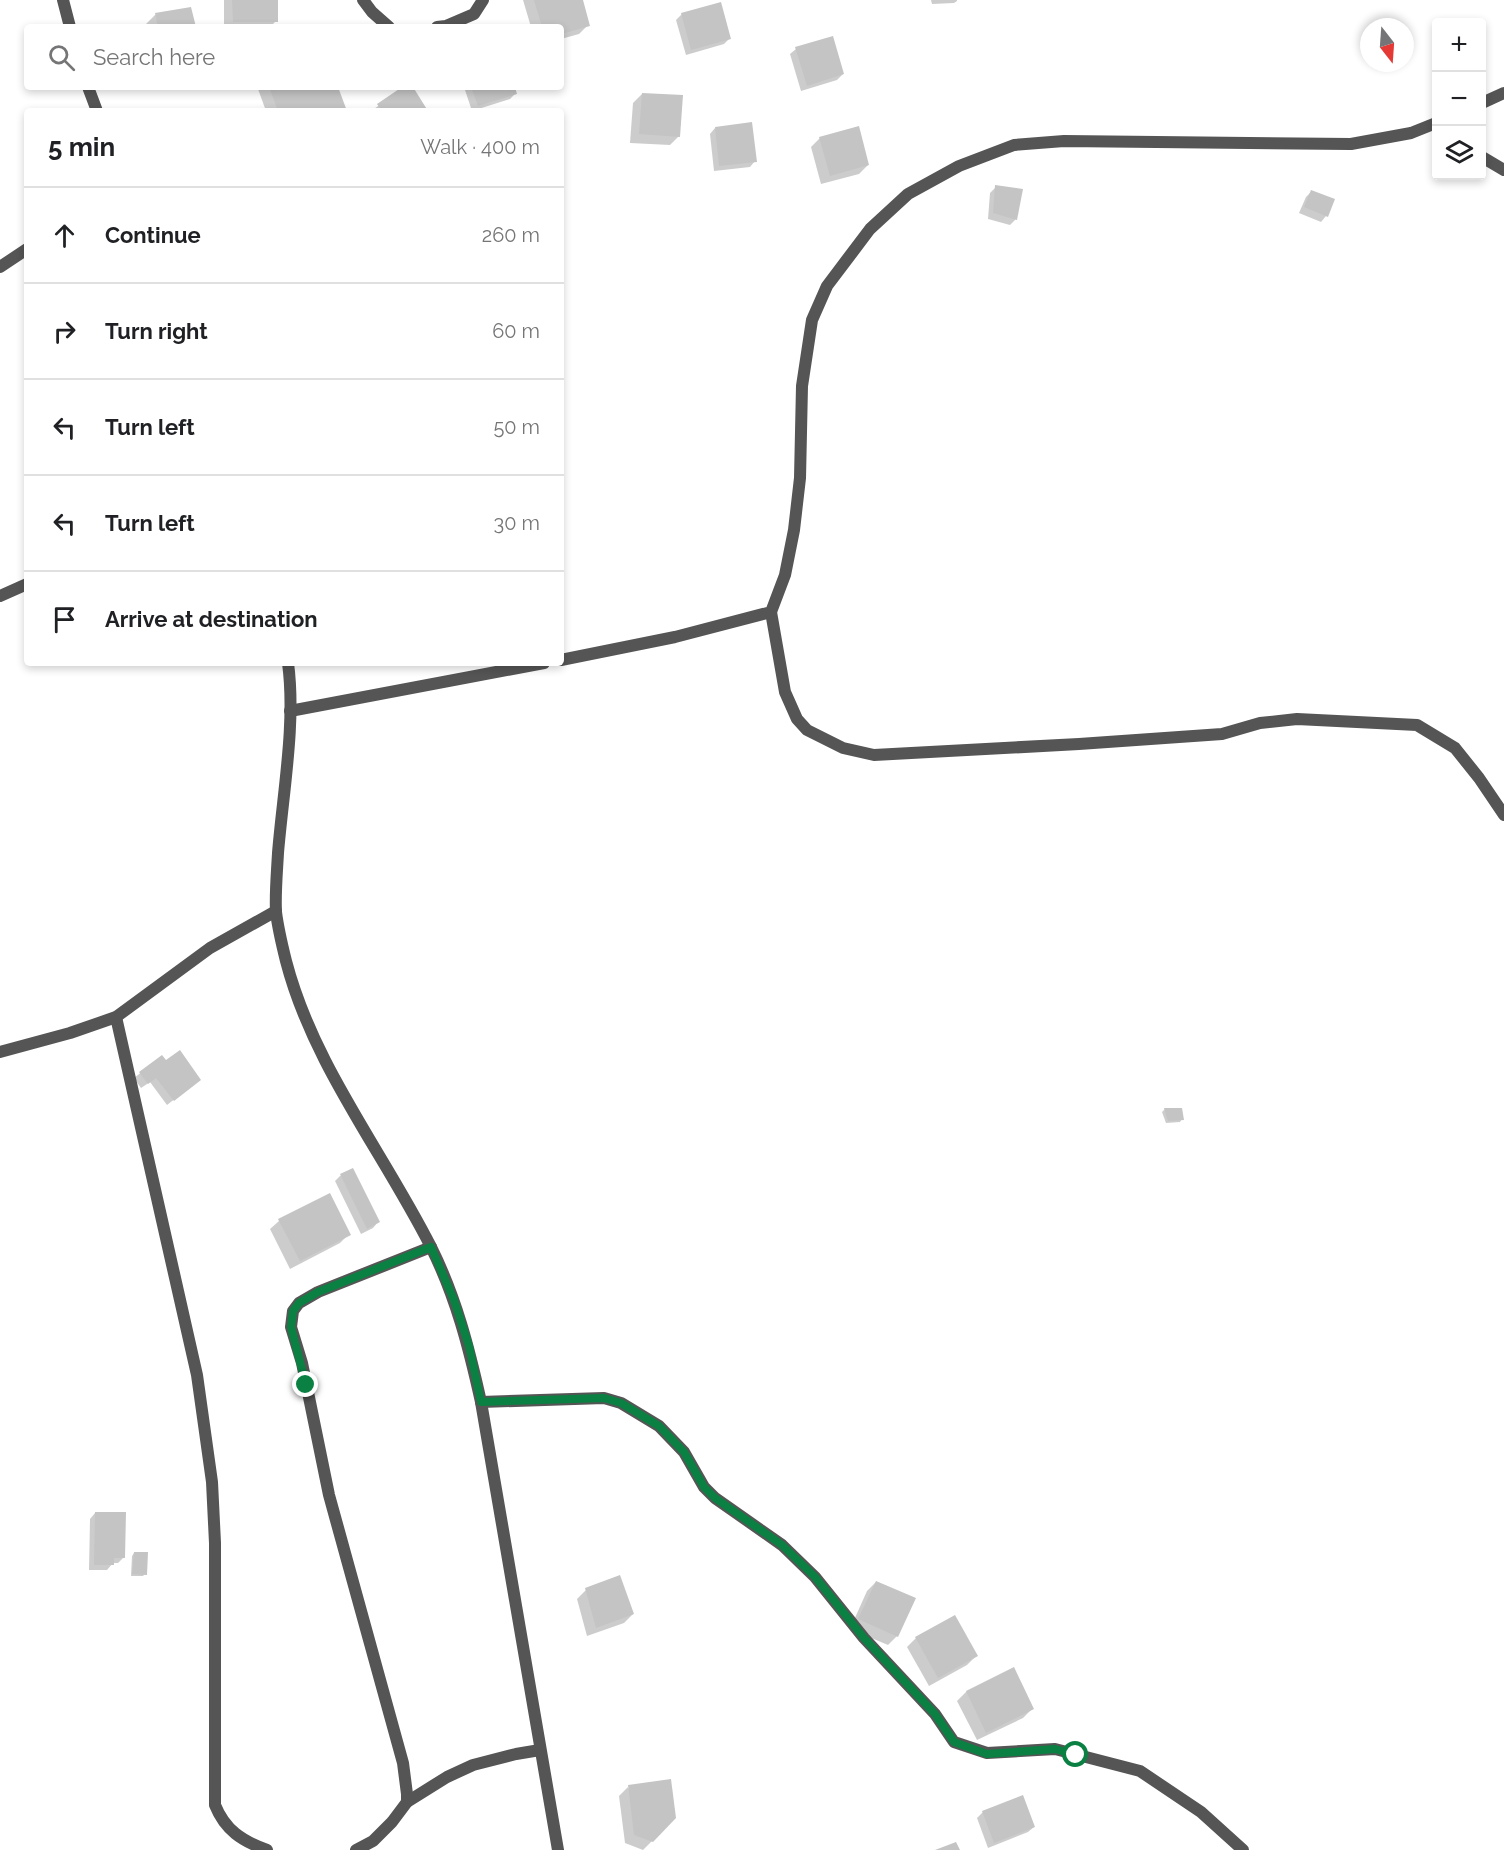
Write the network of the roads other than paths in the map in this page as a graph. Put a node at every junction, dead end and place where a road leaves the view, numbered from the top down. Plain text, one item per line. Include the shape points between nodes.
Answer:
1 (63, 0) edge
2 (363, 0) edge
3 (483, 0) edge
4 (69, 24) edge
5 (386, 24) edge
6 (451, 24) edge
7 (89, 90) edge
8 (1504, 93) edge
9 (1486, 101) edge
10 (96, 108) edge
11 (1432, 128) edge
12 (1486, 159) edge
13 (1504, 170) edge
14 (24, 251) edge
15 (0, 267) edge
16 (24, 585) edge
17 (0, 596) edge
18 (771, 612) junction
19 (564, 659) edge
20 (288, 666) edge
21 (528, 666) edge
22 (290, 711) junction
23 (1504, 815) edge
24 (276, 911) junction
25 (116, 1017) junction
26 (0, 1052) edge
27 (431, 1247) junction
28 (481, 1402) junction
29 (540, 1750) junction
30 (406, 1802) junction
31 (267, 1850) edge
32 (356, 1850) edge
33 (558, 1850) edge
34 (1243, 1850) edge

1 - 4 street
2 - 5 street
3 - 6 street via 474,14
7 - 10 street
8 - 9 street
11 - 18 street via 1351,144 1064,141 1014,145 959,166 908,194 870,229 827,286 812,320 802,386 800,478 794,530 785,575
12 - 13 street
14 - 15 street
16 - 17 street
18 - 19 street
18 - 23 street via 785,692 797,719 807,729 843,748 874,755 1079,744 1222,734 1260,723 1297,719 1417,725 1455,748
20 - 22 street
21 - 22 street
22 - 24 street
24 - 25 street via 210,948
24 - 27 street via 286,961 306,1020 346,1099
25 - 26 street
25 - 31 street via 197,1374 212,1482 215,1805 221,1820 237,1835
27 - 28 street via 469,1346
27 - 30 street via 318,1292 299,1303 293,1311 291,1327 329,1495 402,1763
28 - 29 street
28 - 34 street via 604,1398 644,1416 684,1452 715,1498 782,1545 815,1577 864,1638 935,1714 954,1742 987,1754 1055,1749 1140,1771 1201,1812
29 - 30 street via 473,1765
29 - 33 street
30 - 32 street via 392,1822

